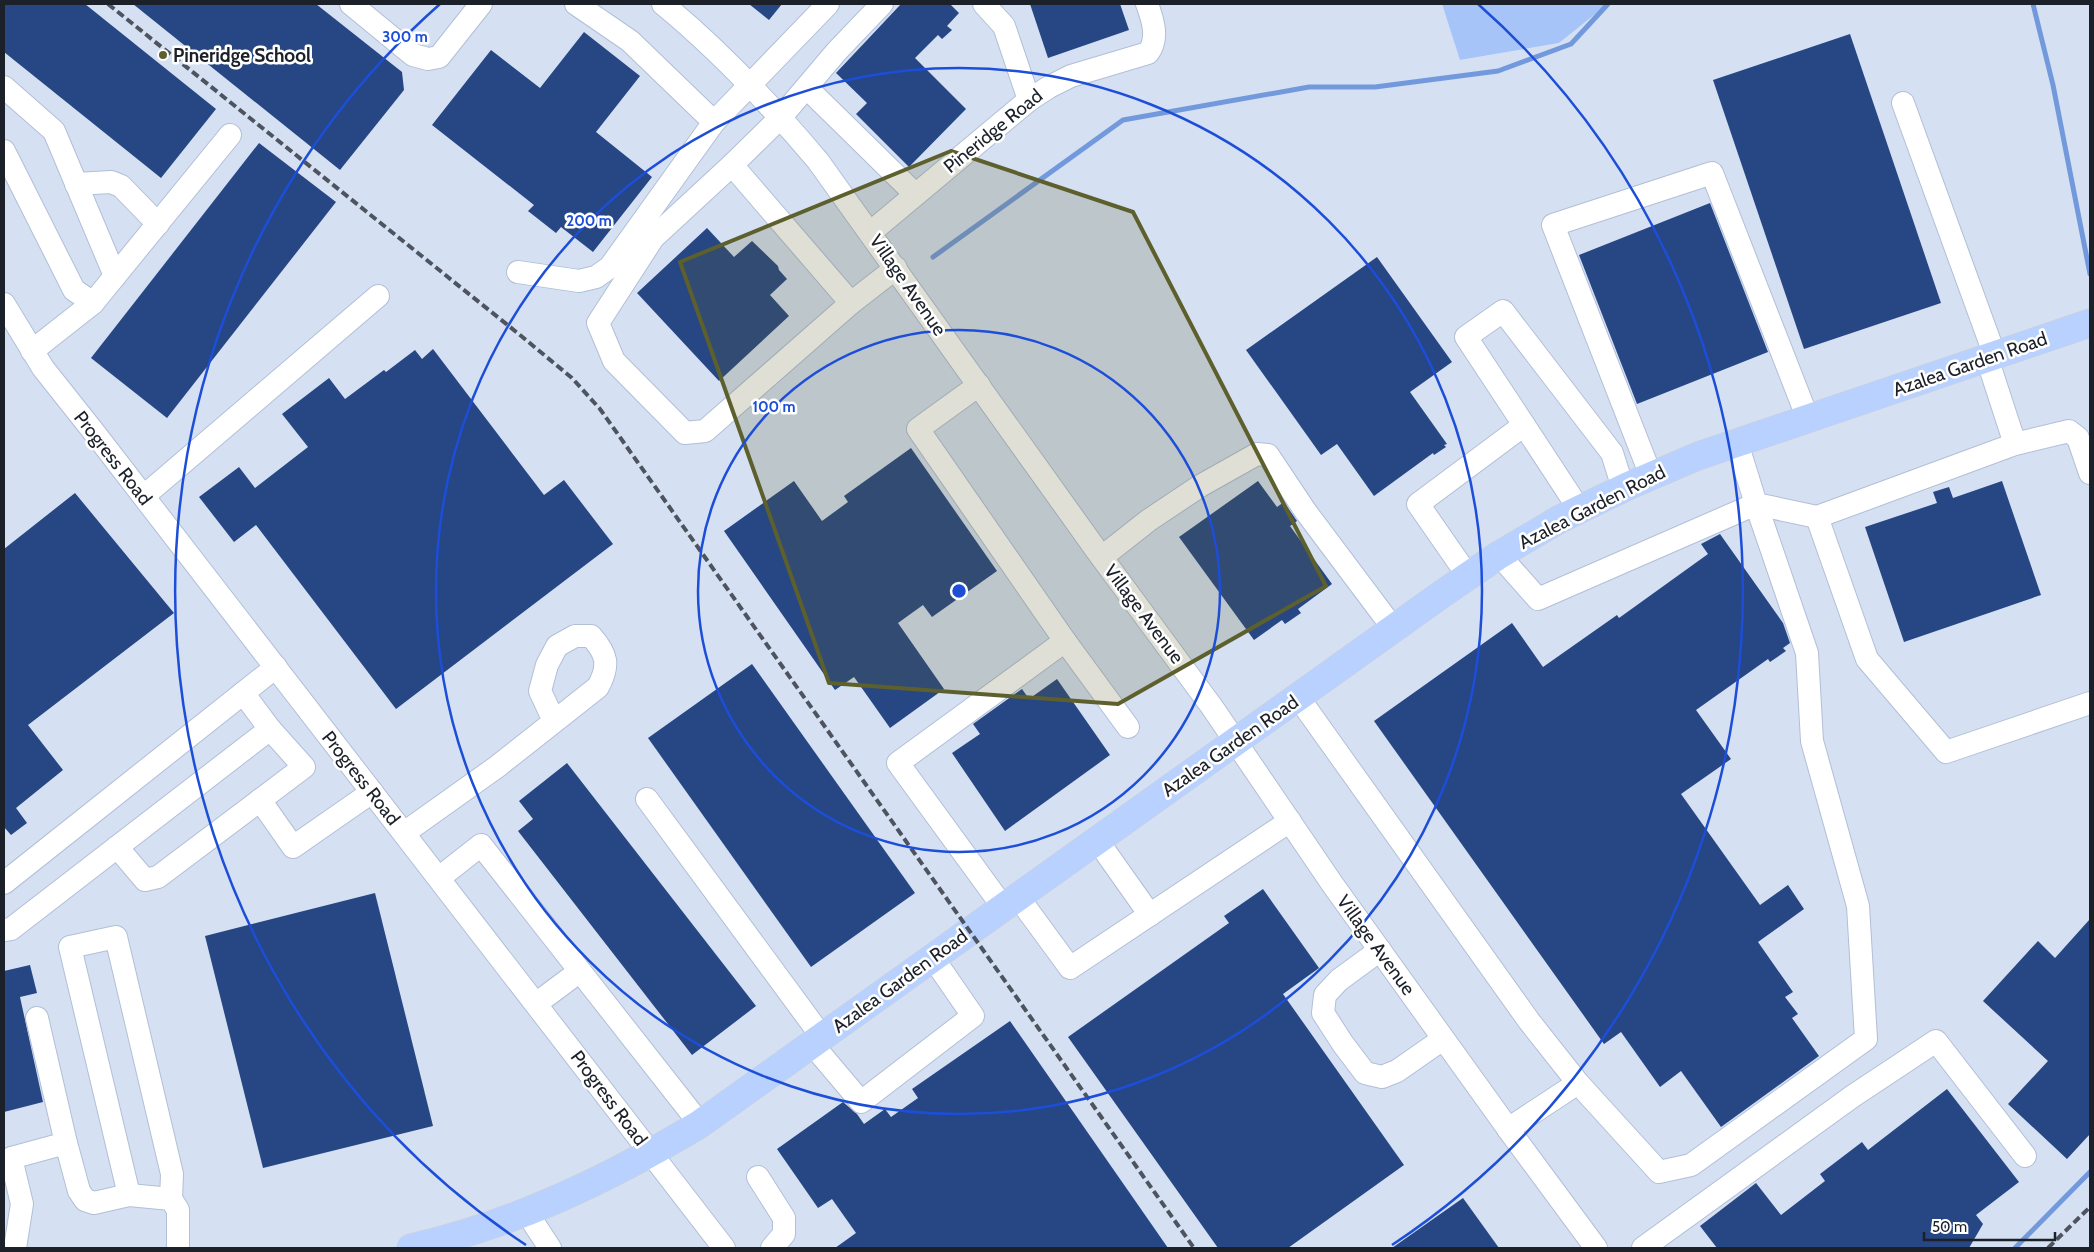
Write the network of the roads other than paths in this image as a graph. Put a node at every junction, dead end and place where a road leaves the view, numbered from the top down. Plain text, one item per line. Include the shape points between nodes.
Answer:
1 (351, 4) edge
2 (481, 4) edge
3 (576, 4) edge
4 (663, 4) edge
5 (828, 4) edge
6 (984, 4) edge
7 (1147, 4) edge
8 (871, 7) edge
9 (749, 84) junction
10 (4, 87) edge
11 (807, 88) junction
12 (1028, 100) junction
13 (1903, 103) dead end
14 (781, 118) junction
15 (714, 122) junction
16 (230, 135) dead end
17 (4, 150) edge
18 (732, 165) junction
19 (76, 184) junction
20 (916, 194) junction
21 (158, 224) junction
22 (871, 232) junction
23 (896, 268) junction
24 (518, 272) dead end
25 (115, 276) junction
26 (378, 296) dead end
27 (93, 303) junction
28 (851, 303) junction
29 (4, 304) edge
30 (2090, 323) edge
31 (32, 350) junction
32 (1991, 357) junction
33 (979, 385) junction
34 (1808, 419) junction
35 (1524, 425) junction
36 (1737, 443) junction
37 (2015, 444) junction
38 (2090, 473) edge
39 (1651, 476) junction
40 (1623, 488) junction
41 (144, 496) junction
42 (1756, 504) junction
43 (1579, 509) junction
44 (1818, 517) junction
45 (1499, 555) junction
46 (1102, 558) junction
47 (1468, 576) junction
48 (1394, 628) junction
49 (1065, 641) junction
50 (276, 667) junction
51 (243, 694) junction
52 (1298, 697) junction
53 (2090, 703) edge
54 (554, 722) dead end
55 (1128, 727) dead end
56 (270, 728) junction
57 (1236, 742) junction
58 (372, 792) junction
59 (647, 799) dead end
60 (260, 800) junction
61 (1290, 821) junction
62 (404, 833) junction
63 (1097, 840) junction
64 (117, 847) junction
65 (439, 878) junction
66 (4, 883) edge
67 (1010, 902) junction
68 (1150, 915) junction
69 (4, 930) edge
70 (1380, 950) junction
71 (933, 958) junction
72 (580, 971) junction
73 (537, 1004) junction
74 (37, 1018) dead end
75 (1443, 1039) junction
76 (817, 1041) junction
77 (1578, 1083) junction
78 (700, 1124) junction
79 (1508, 1129) junction
80 (66, 1143) junction
81 (652, 1154) junction
82 (2025, 1156) dead end
83 (7, 1159) edge
84 (758, 1177) dead end
85 (128, 1195) junction
86 (171, 1199) junction
87 (527, 1213) junction
88 (1649, 1246) edge
89 (1593, 1247) edge
90 (15, 1248) edge
91 (178, 1248) edge
92 (411, 1248) edge
93 (550, 1248) edge
94 (724, 1248) edge
95 (772, 1248) edge

1 - 2 street via 413,55 428,60 439,57
3 - 15 street via 630,41
4 - 9 street, Village Avenue
5 - 9 street
6 - 12 street via 1004,26
7 - 12 street, Pineridge Road via 1153,21 1154,46 1148,53 1071,76
8 - 11 street
9 - 14 street, Village Avenue
9 - 15 street
10 - 19 street via 54,131
11 - 14 street
11 - 20 street
12 - 20 street, Pineridge Road
13 - 32 street
14 - 18 street
14 - 22 street, Village Avenue
15 - 24 street via 610,267 596,277 578,281
16 - 21 street
17 - 27 street via 74,290
18 - 28 street
18 - 28 street via 653,238 598,323 614,361 685,433 705,431
19 - 21 street via 111,182 121,186
19 - 25 street
20 - 22 street, Pineridge Road
21 - 25 street
22 - 23 street, Village Avenue
23 - 28 street
23 - 33 street, Village Avenue
25 - 27 street
26 - 41 street
27 - 31 street
29 - 31 street, Progress Road
30 - 32 main road, Azalea Garden Road
31 - 41 street, Progress Road via 56,386
32 - 34 main road, Azalea Garden Road
32 - 37 street
33 - 46 street, Village Avenue
33 - 49 street via 918,428
34 - 36 main road, Azalea Garden Road
34 - 39 street via 1712,173 1553,225
35 - 40 street via 1466,337 1503,311 1612,453
35 - 43 street
35 - 47 street via 1418,504
36 - 39 main road, Azalea Garden Road
36 - 42 street
37 - 38 street via 2069,430 2078,438
37 - 44 street
39 - 40 main road, Azalea Garden Road
40 - 43 main road, Azalea Garden Road
41 - 50 street, Progress Road
42 - 44 street
42 - 45 street via 1538,599
42 - 77 street via 1808,653 1812,741 1858,906 1866,1039 1691,1165 1659,1172
43 - 45 main road, Azalea Garden Road
44 - 53 street via 1867,659 1946,752
45 - 47 main road, Azalea Garden Road
46 - 48 street via 1149,520 1200,486 1257,454 1268,455 1306,512
46 - 57 street, Village Avenue
47 - 48 main road, Azalea Garden Road
48 - 52 main road, Azalea Garden Road
49 - 55 street
49 - 67 street via 898,764
50 - 51 street
50 - 58 street, Progress Road
51 - 56 street
51 - 66 street
52 - 57 main road, Azalea Garden Road
52 - 77 street via 1529,1021
54 - 62 street
56 - 60 street via 304,767
56 - 64 street
57 - 61 street, Village Avenue
57 - 63 main road, Azalea Garden Road
58 - 60 street via 292,847
58 - 62 street, Progress Road
59 - 76 street
60 - 64 street via 158,877 145,880
61 - 68 street
61 - 70 street, Village Avenue
62 - 65 street, Progress Road
63 - 67 main road, Azalea Garden Road
63 - 68 street
64 - 69 street via 11,929
65 - 72 street via 481,845
65 - 73 street, Progress Road
67 - 68 street via 1070,968
67 - 71 main road, Azalea Garden Road
70 - 75 street, Village Avenue
70 - 75 street via 1339,980 1325,995 1323,1013 1343,1044 1365,1073 1382,1077 1397,1071
71 - 76 main road, Azalea Garden Road
71 - 76 street via 973,1016 861,1102
72 - 73 street
72 - 78 street
73 - 81 street, Progress Road
74 - 80 street
75 - 79 street, Village Avenue
76 - 78 main road, Azalea Garden Road
77 - 79 street
78 - 81 main road, Azalea Garden Road
79 - 89 street, Village Avenue
80 - 83 street
80 - 85 street via 79,1191 85,1200 94,1202
81 - 87 main road, Azalea Garden Road
81 - 94 street, Progress Road
82 - 88 street via 1936,1041 1853,1096
83 - 90 street via 22,1204
84 - 95 street via 784,1218 784,1234
85 - 86 street
85 - 86 street via 70,947 116,937 172,1174
86 - 91 street via 178,1210
87 - 92 main road, Azalea Garden Road
87 - 93 street

